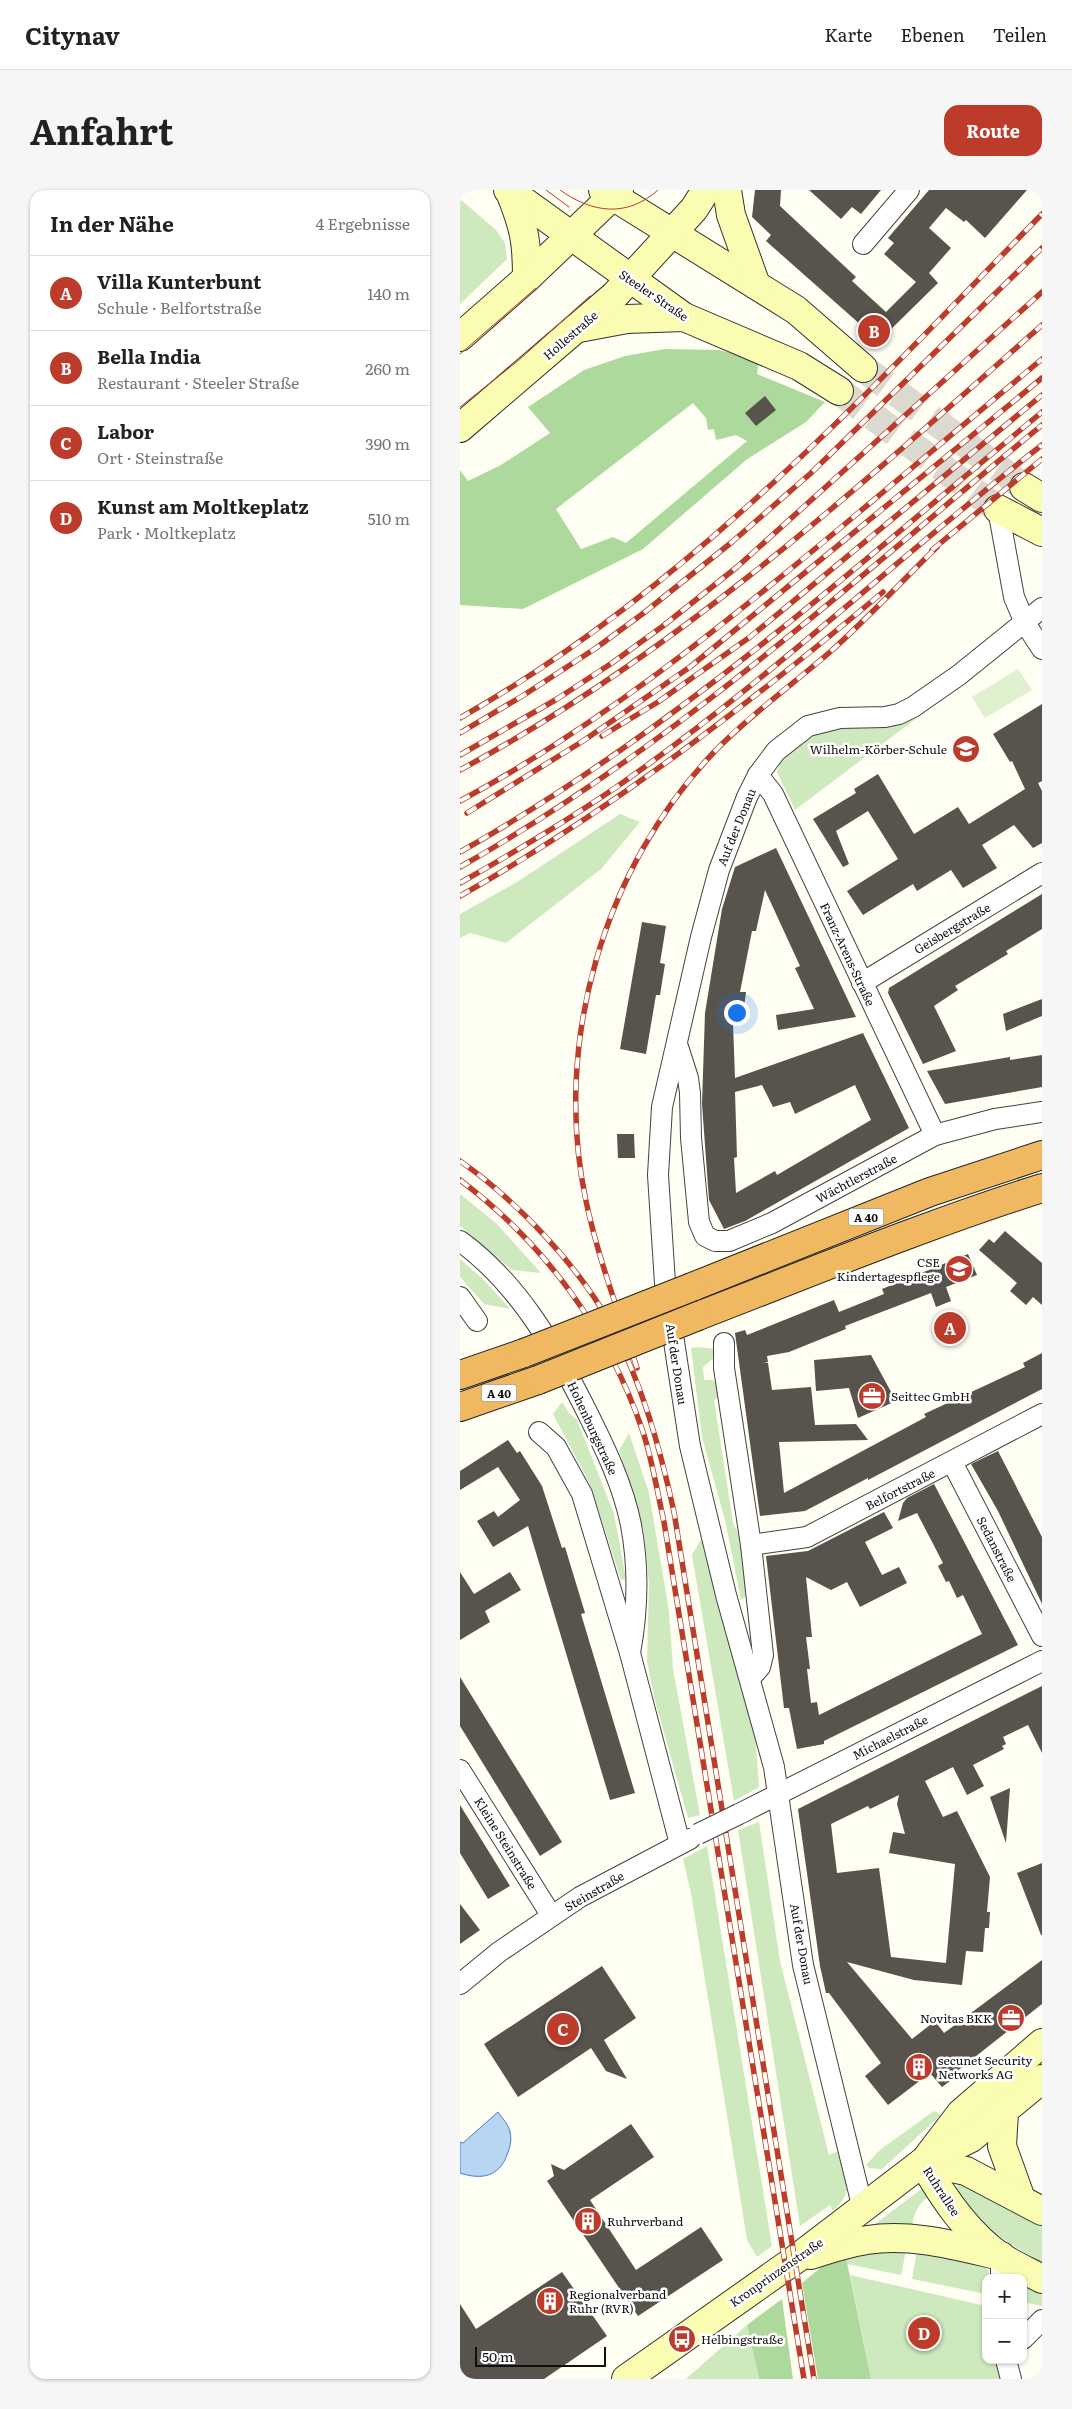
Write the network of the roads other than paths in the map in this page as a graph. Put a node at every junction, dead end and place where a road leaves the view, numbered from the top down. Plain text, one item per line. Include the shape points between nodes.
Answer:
1 (706, 190) edge
2 (727, 190) edge
3 (909, 190) edge
4 (509, 191) edge
5 (612, 192) edge
6 (672, 232) junction
7 (572, 236) junction
8 (863, 244) dead end
9 (528, 278) junction
10 (629, 279) junction
11 (756, 285) junction
12 (684, 317) junction
13 (577, 328) junction
14 (460, 337) edge
15 (863, 368) tunnel mouth
16 (839, 391) tunnel mouth
17 (460, 428) edge
18 (998, 509) joint
19 (1042, 532) edge
20 (1042, 608) edge
21 (1025, 623) junction
22 (1042, 649) edge
23 (758, 775) junction
24 (1042, 873) edge
25 (862, 983) junction
26 (677, 1044) junction
27 (1042, 1112) edge
28 (935, 1135) junction
29 (1042, 1155) edge
30 (1042, 1188) edge
31 (460, 1241) edge
32 (460, 1297) edge
33 (477, 1322) dead end
34 (724, 1343) dead end
35 (460, 1375) edge
36 (460, 1407) edge
37 (1042, 1414) edge
38 (539, 1432) dead end
39 (952, 1462) junction
40 (751, 1545) junction
41 (1042, 1636) edge
42 (630, 1653) junction
43 (1042, 1661) edge
44 (750, 1678) junction
45 (460, 1770) edge
46 (779, 1793) junction
47 (738, 1814) joint
48 (680, 1844) junction
49 (552, 1915) junction
50 (460, 1984) edge
51 (1042, 2043) edge
52 (1042, 2079) edge
53 (1004, 2112) junction
54 (923, 2162) junction
55 (1032, 2205) edge
56 (862, 2209) junction
57 (796, 2259) junction
58 (1001, 2267) edge
59 (1042, 2279) edge
60 (1042, 2320) edge
61 (1027, 2335) edge
62 (626, 2379) edge

1 - 6 main road, Hollestraße via 694,209
2 - 11 main road via 731,215
3 - 8 street
4 - 7 main road, Steeler Straße
4 - 9 main road via 525,230
5 - 6 main road
5 - 7 main road
6 - 10 main road, Hollestraße
6 - 11 main road
7 - 9 main road
7 - 10 main road, Steeler Straße
9 - 14 main road
10 - 12 main road, Steeler Straße
10 - 13 main road, Hollestraße
11 - 15 main road via 796,310
12 - 13 main road via 627,319
12 - 16 main road, Steeler Straße via 800,366
13 - 17 main road, Hollestraße
18 - 19 main road
18 - 21 street via 1014,597
20 - 21 street, Auf der Donau
21 - 22 street
21 - 23 street, Auf der Donau via 959,675 899,714 823,720 808,726 776,751
23 - 25 street, Franz-Arens-Straße via 773,794
23 - 26 street, Auf der Donau via 719,870
24 - 25 street, Geisbergstraße
25 - 28 street, Franz-Arens-Straße
26 - 28 street, Wächtlerstraße via 690,1093 696,1206 701,1230 714,1241 729,1240 772,1223
26 - 44 street, Auf der Donau via 662,1108 658,1175 665,1283 690,1446
27 - 28 street, Wächtlerstraße via 995,1119
29 - 35 highway, A 40, bridge via 930,1192 524,1353
30 - 36 highway, A 40, bridge via 866,1250 538,1380
31 - 42 street, Hohenburgstraße via 502,1278 536,1320 559,1355 613,1467 624,1497 635,1552 637,1603
32 - 33 street
34 - 40 street via 724,1368
37 - 39 street, Belfortstraße
38 - 42 street, Hohenburgstraße via 556,1447 582,1494
39 - 40 street, Belfortstraße via 807,1537
39 - 41 street, Sedanstraße
40 - 44 street via 763,1655 760,1667
42 - 48 street, Hohenburgstraße
43 - 46 street, Michaelstraße
44 - 46 street, Auf der Donau
45 - 49 street, Kleine Steinstraße
46 - 47 street, Michaelstraße
46 - 56 street, Auf der Donau via 803,1965
47 - 48 street, Steinstraße, bridge
48 - 49 street, Steinstraße
49 - 50 street, Steinstraße
51 - 54 main road via 961,2113
52 - 53 main road
53 - 54 main road via 971,2138
53 - 55 main road via 1002,2146
54 - 55 main road, Ruhrallee via 966,2171
54 - 56 main road, Kronprinzenstraße
54 - 58 main road, Ruhrallee via 940,2193
56 - 57 main road, Kronprinzenstraße
57 - 58 main road via 858,2242 884,2239 934,2242
57 - 62 main road, Kronprinzenstraße
58 - 59 main road, Ruhrallee
60 - 61 street

